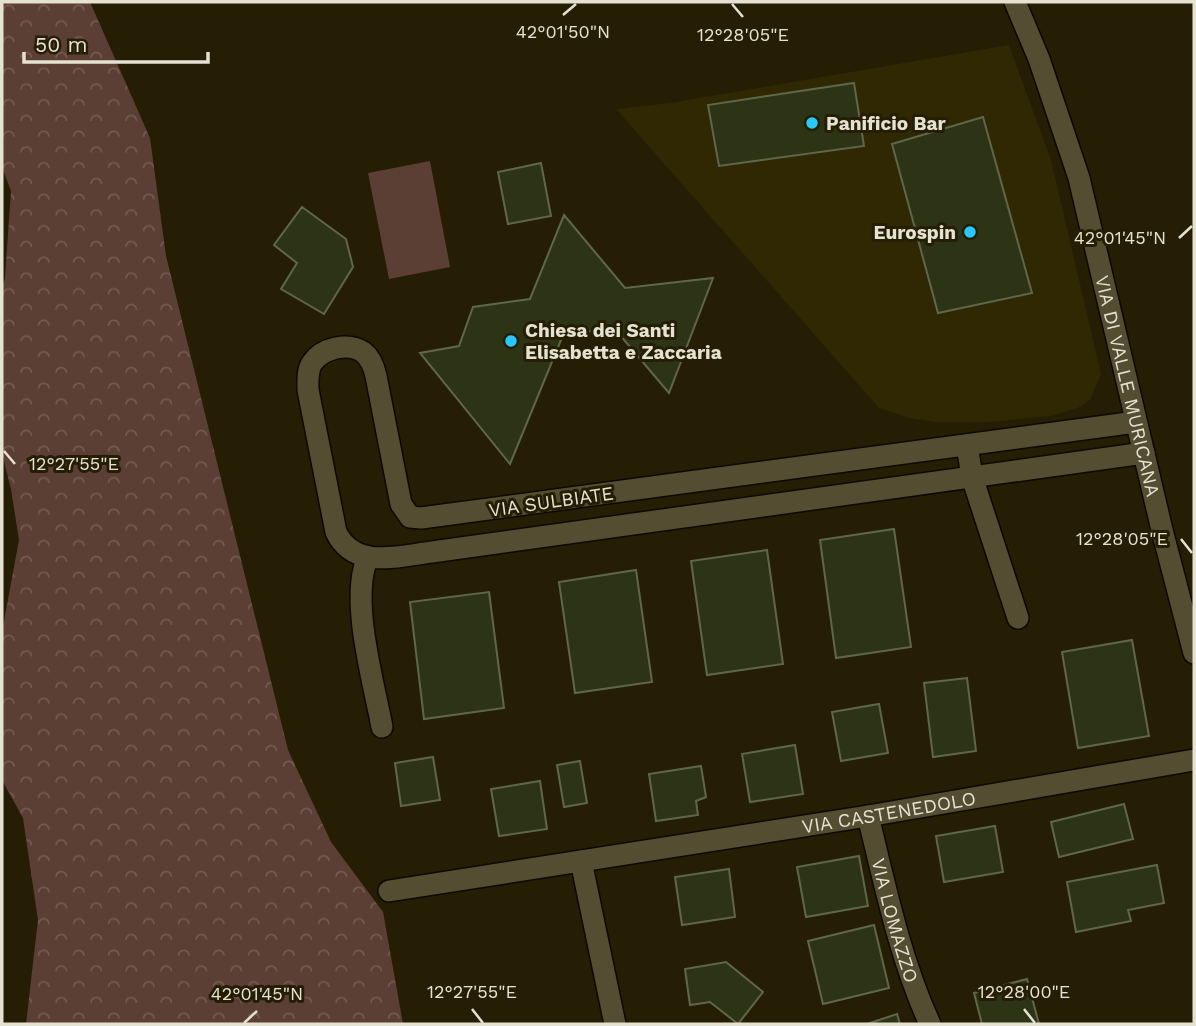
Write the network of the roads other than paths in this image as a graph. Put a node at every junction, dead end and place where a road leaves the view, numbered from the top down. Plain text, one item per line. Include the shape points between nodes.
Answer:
1 (1015, 2) edge
2 (1136, 422) junction
3 (967, 445) junction
4 (1144, 453) junction
5 (774, 471) junction
6 (972, 477) junction
7 (642, 489) junction
8 (779, 504) junction
9 (504, 507) junction
10 (647, 522) junction
11 (505, 542) junction
12 (368, 558) junction
13 (1018, 618) dead end
14 (1194, 653) edge
15 (382, 727) dead end
16 (1194, 760) edge
17 (868, 816) junction
18 (581, 861) junction
19 (389, 891) dead end
20 (615, 1024) edge
21 (930, 1024) edge

1 - 2 street, VIA DI VALLE MURICANA via 1079,178
2 - 3 street, VIA SULBIATE
2 - 4 street, VIA DI VALLE MURICANA
3 - 5 street, VIA SULBIATE
3 - 6 street
4 - 6 street, VIA SULBIATE
4 - 14 street, VIA DI VALLE MURICANA
5 - 7 street, VIA SULBIATE
5 - 8 street
6 - 8 street, VIA SULBIATE
6 - 13 street
7 - 9 street, VIA SULBIATE
7 - 10 street
8 - 10 street, VIA SULBIATE
9 - 11 street
9 - 12 street, VIA SULBIATE via 421,518 406,514 373,367 365,354 354,348 327,351 312,362 308,379 336,532 350,551
10 - 11 street, VIA SULBIATE
11 - 12 street, VIA SULBIATE
12 - 15 street via 360,602
16 - 17 street, VIA CASTENEDOLO
17 - 18 street, VIA CASTENEDOLO
17 - 21 street, VIA LOMAZZO via 895,923
18 - 19 street, VIA CASTENEDOLO
18 - 20 street

